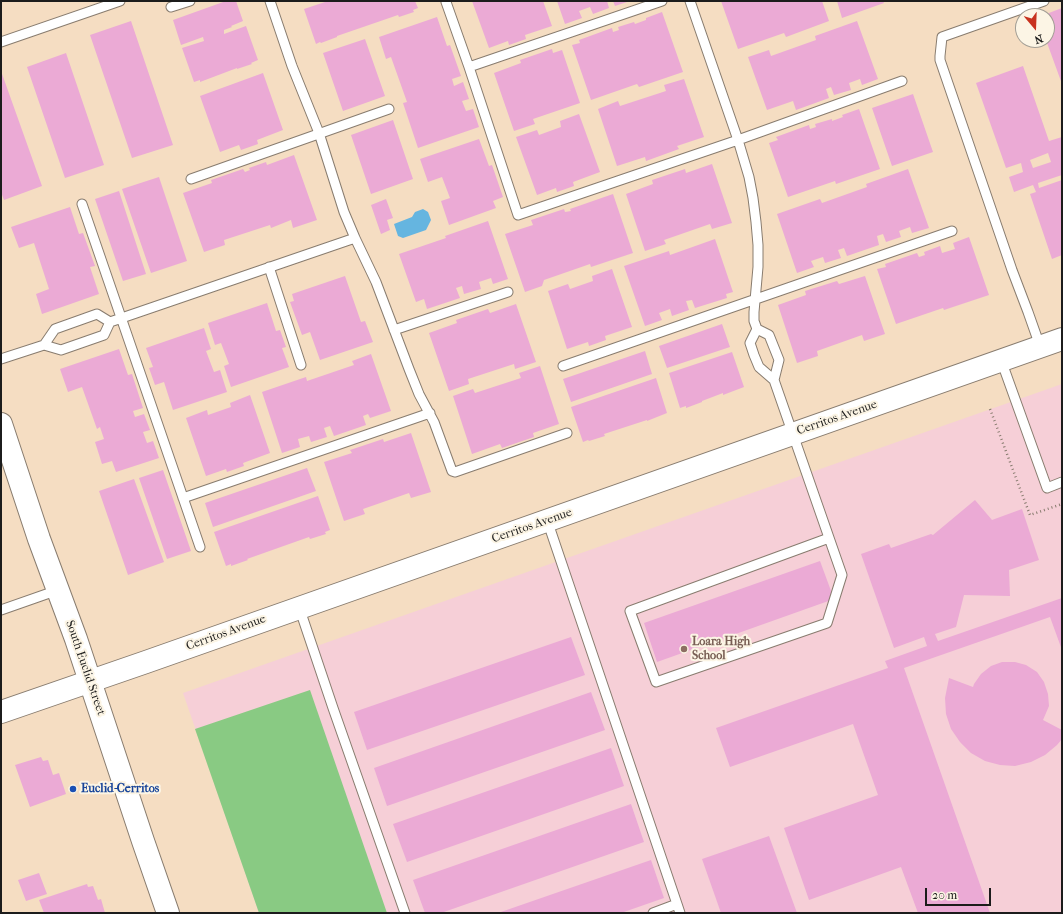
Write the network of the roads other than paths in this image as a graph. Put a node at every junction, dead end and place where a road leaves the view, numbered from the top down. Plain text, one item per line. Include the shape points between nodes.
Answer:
1 (120, 1) edge
2 (190, 1) edge
3 (270, 1) edge
4 (662, 1) edge
5 (690, 1) edge
6 (1044, 1) edge
7 (446, 2) edge
8 (171, 7) dead end
9 (1, 42) edge
10 (469, 67) junction
11 (902, 81) dead end
12 (389, 109) dead end
13 (319, 133) junction
14 (738, 140) junction
15 (191, 179) dead end
16 (82, 204) dead end
17 (952, 231) dead end
18 (355, 238) junction
19 (269, 267) junction
20 (508, 292) dead end
21 (755, 300) junction
22 (121, 318) junction
23 (110, 322) junction
24 (757, 329) junction
25 (394, 330) junction
26 (1062, 339) edge
27 (44, 345) junction
28 (1040, 346) junction
29 (1, 359) edge
30 (1001, 360) junction
31 (301, 365) dead end
32 (563, 366) dead end
33 (774, 380) junction
34 (430, 413) junction
35 (1, 424) edge
36 (567, 433) dead end
37 (792, 433) junction
38 (1062, 482) edge
39 (183, 498) junction
40 (547, 520) junction
41 (829, 538) junction
42 (200, 547) dead end
43 (58, 590) junction
44 (299, 607) junction
45 (1, 610) edge
46 (90, 681) junction
47 (1, 712) edge
48 (679, 909) edge
49 (168, 913) edge
50 (406, 913) edge
51 (653, 913) edge

1 - 9 lane
2 - 8 lane
3 - 13 lane
4 - 10 lane
5 - 14 lane
6 - 28 lane via 942,37 940,60
7 - 10 lane
10 - 14 lane via 518,215
11 - 14 lane
12 - 13 lane
13 - 15 lane
13 - 18 lane via 338,197
14 - 21 lane via 749,177 756,222 758,267
16 - 22 lane
17 - 21 lane
18 - 19 lane
18 - 25 lane via 376,282
19 - 22 lane
19 - 31 lane
20 - 25 lane
21 - 24 lane via 754,322
21 - 32 lane
22 - 23 lane
22 - 39 lane
23 - 27 lane via 104,335 76,345 61,350
23 - 27 lane via 97,314 55,329
24 - 33 lane via 769,335 779,360
24 - 33 lane via 750,343 759,367
25 - 34 lane via 415,384
26 - 28 street, Cerritos Avenue
27 - 29 lane
28 - 30 street, Cerritos Avenue
30 - 37 street, Cerritos Avenue
30 - 38 lane via 1047,488
33 - 37 lane
34 - 36 lane via 452,471 455,472
34 - 39 lane
35 - 43 street, South Euclid Street
37 - 40 street, Cerritos Avenue
37 - 41 lane
39 - 42 lane
40 - 44 street, Cerritos Avenue
40 - 48 lane
41 - 41 lane via 842,575 827,623 656,682 630,611
43 - 45 lane
43 - 46 street, South Euclid Street
44 - 46 street, Cerritos Avenue
44 - 50 lane
46 - 47 street, Cerritos Avenue
46 - 49 street, South Euclid Street
48 - 51 lane

